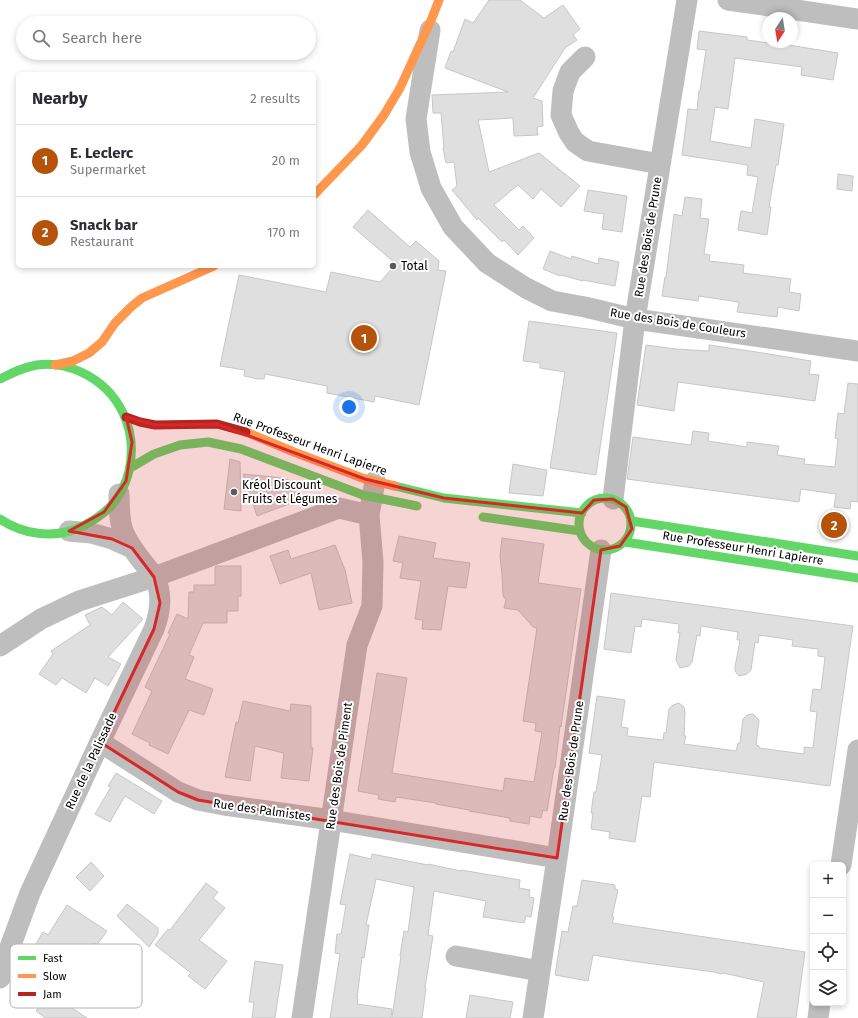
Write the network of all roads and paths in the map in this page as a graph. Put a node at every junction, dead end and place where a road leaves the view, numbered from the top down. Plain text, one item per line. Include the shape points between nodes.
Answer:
1 (687, 0) edge
2 (728, 0) edge
3 (435, 9) edge
4 (858, 19) edge
5 (585, 57) dead end
6 (660, 164) junction
7 (316, 192) edge
8 (210, 268) edge
9 (635, 319) junction
10 (102, 342) junction
11 (858, 351) edge
12 (101, 357) dead end
13 (55, 365) junction
14 (100, 371) dead end
15 (0, 379) edge
16 (102, 385) junction
17 (126, 417) junction
18 (130, 468) junction
19 (119, 494) junction
20 (372, 498) junction
21 (613, 499) junction
22 (426, 508) dead end
23 (582, 513) junction
24 (472, 515) dead end
25 (0, 519) edge
26 (632, 521) junction
27 (69, 531) junction
28 (580, 531) junction
29 (625, 542) junction
30 (132, 548) junction
31 (602, 550) junction
32 (858, 556) edge
33 (154, 577) junction
34 (858, 578) edge
35 (0, 646) edge
36 (100, 742) junction
37 (858, 750) edge
38 (332, 820) junction
39 (557, 858) junction
40 (841, 862) edge
41 (11, 944) edge
42 (10, 947) edge
43 (456, 956) dead end
44 (540, 971) junction
45 (0, 978) edge
46 (820, 1006) edge
47 (302, 1018) edge
48 (533, 1018) edge
49 (818, 1018) edge

1 - 6 street, Rue des Bois de Prune
2 - 4 street
3 - 7 main road via 400,88 384,115 362,144
3 - 9 street, Rue des Bois de Couleurs via 416,120 420,152 431,188 453,226 487,263 526,288 552,301
5 - 6 street via 570,72 563,91 561,115 575,142 588,151
6 - 9 street, Rue des Bois de Prune
8 - 10 main road via 142,298 115,323
9 - 11 street, Rue des Bois de Couleurs
9 - 21 street, Rue des Bois de Prune
10 - 12 main road
10 - 13 main road via 89,353
13 - 15 main road via 24,368
13 - 16 main road via 71,368
14 - 16 main road
16 - 17 main road via 116,400
17 - 18 main road via 132,442
17 - 20 main road, Rue Professeur Henri Lapierre via 155,425 217,424 245,432 365,479
18 - 19 main road
18 - 20 main road, Rue Professeur Henri Lapierre via 154,454 180,445 208,442 241,449
19 - 27 main road via 104,512 88,524
19 - 30 street, Rue de la Palissade via 119,513 123,531
20 - 22 main road, Rue Professeur Henri Lapierre
20 - 23 main road, Rue Professeur Henri Lapierre via 444,498
20 - 33 street
20 - 38 street, Rue des Bois de Piment via 372,606 357,645
21 - 23 main road via 594,500
21 - 26 main road via 626,507
23 - 28 main road
24 - 28 main road
25 - 27 main road via 18,529 35,533
26 - 29 main road via 632,529
26 - 32 main road, Rue Professeur Henri Lapierre
27 - 30 street, Rue de la Palissade via 90,533
28 - 31 main road via 588,544
29 - 31 main road via 614,549
29 - 34 main road, Rue Professeur Henri Lapierre
30 - 33 street, Rue de la Palissade
31 - 39 street, Rue des Bois de Prune
33 - 35 street via 79,601 41,619
33 - 36 street, Rue de la Palissade via 159,590 159,617
36 - 38 street, Rue des Palmistes via 178,792 198,800
36 - 41 street, Rue de la Palissade via 30,893
37 - 40 street
38 - 39 street, Rue des Palmistes
38 - 47 street, Rue des Bois de Piment
39 - 44 street, Rue des Bois de Prune
42 - 45 street, Rue de la Palissade
43 - 44 street
44 - 48 street, Rue des Bois de Prune
46 - 49 street

